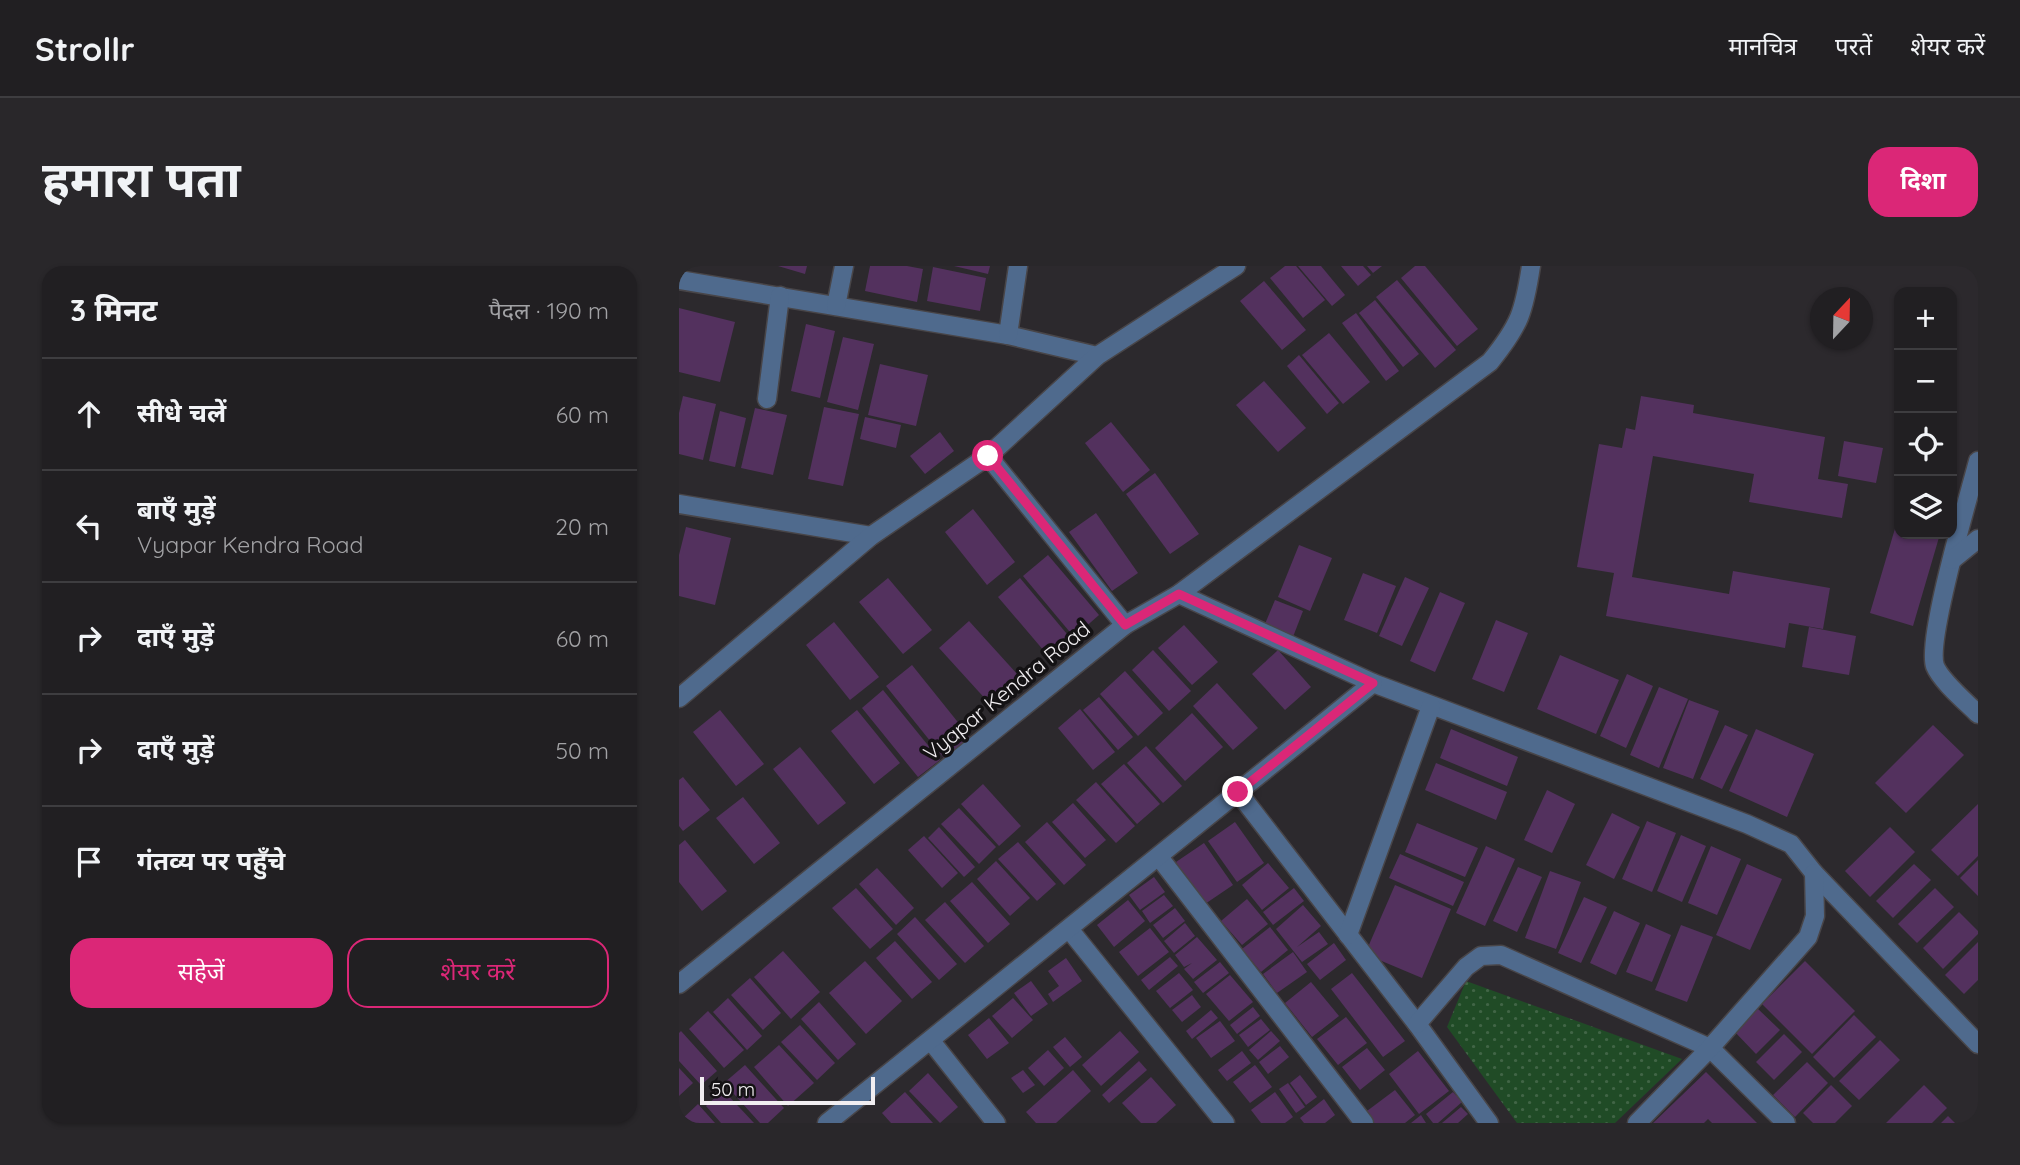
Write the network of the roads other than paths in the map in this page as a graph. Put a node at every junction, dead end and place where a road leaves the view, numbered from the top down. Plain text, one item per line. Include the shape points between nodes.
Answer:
1 (844, 266) edge
2 (1018, 266) edge
3 (1208, 266) edge
4 (1236, 266) edge
5 (1531, 266) edge
6 (679, 279) edge
7 (1202, 290) junction
8 (780, 296) junction
9 (837, 306) junction
10 (1008, 335) junction
11 (1097, 356) junction
12 (767, 398) dead end
13 (988, 456) junction
14 (1978, 461) edge
15 (679, 504) edge
16 (871, 536) junction
17 (1978, 538) edge
18 (1952, 560) junction
19 (1179, 594) junction
20 (1125, 625) junction
21 (1373, 683) junction
22 (679, 698) edge
23 (1431, 706) junction
24 (1978, 714) edge
25 (1238, 792) junction
26 (1159, 857) junction
27 (1814, 873) junction
28 (1069, 929) junction
29 (1348, 935) junction
30 (679, 984) edge
31 (1417, 1024) junction
32 (931, 1041) junction
33 (1978, 1044) edge
34 (1710, 1048) junction
35 (827, 1123) edge
36 (996, 1123) edge
37 (1225, 1123) edge
38 (1364, 1123) edge
39 (1489, 1123) edge
40 (1637, 1123) edge
41 (1786, 1123) edge

1 - 9 street
2 - 10 street
3 - 7 street
4 - 7 street
5 - 19 street, Vyapar Kendra Road via 1524,309 1490,362
6 - 8 street
7 - 11 street
8 - 9 street
8 - 12 street
9 - 10 street
10 - 11 street
11 - 13 street
13 - 16 street
13 - 20 street
14 - 18 street
15 - 16 street
16 - 22 street
17 - 18 street
18 - 24 street via 1933,646 1934,664
19 - 20 street, Vyapar Kendra Road
19 - 21 street
20 - 30 street, Vyapar Kendra Road
21 - 23 street
21 - 25 street
23 - 27 street via 1758,829 1791,844
23 - 29 street
25 - 26 street
25 - 29 street
26 - 28 street
26 - 38 street
27 - 33 street
27 - 34 street via 1815,916 1808,937
28 - 32 street
28 - 37 street
29 - 31 street
31 - 34 street via 1466,967 1481,956 1501,955
31 - 39 street
32 - 35 street
32 - 36 street
34 - 40 street
34 - 41 street

